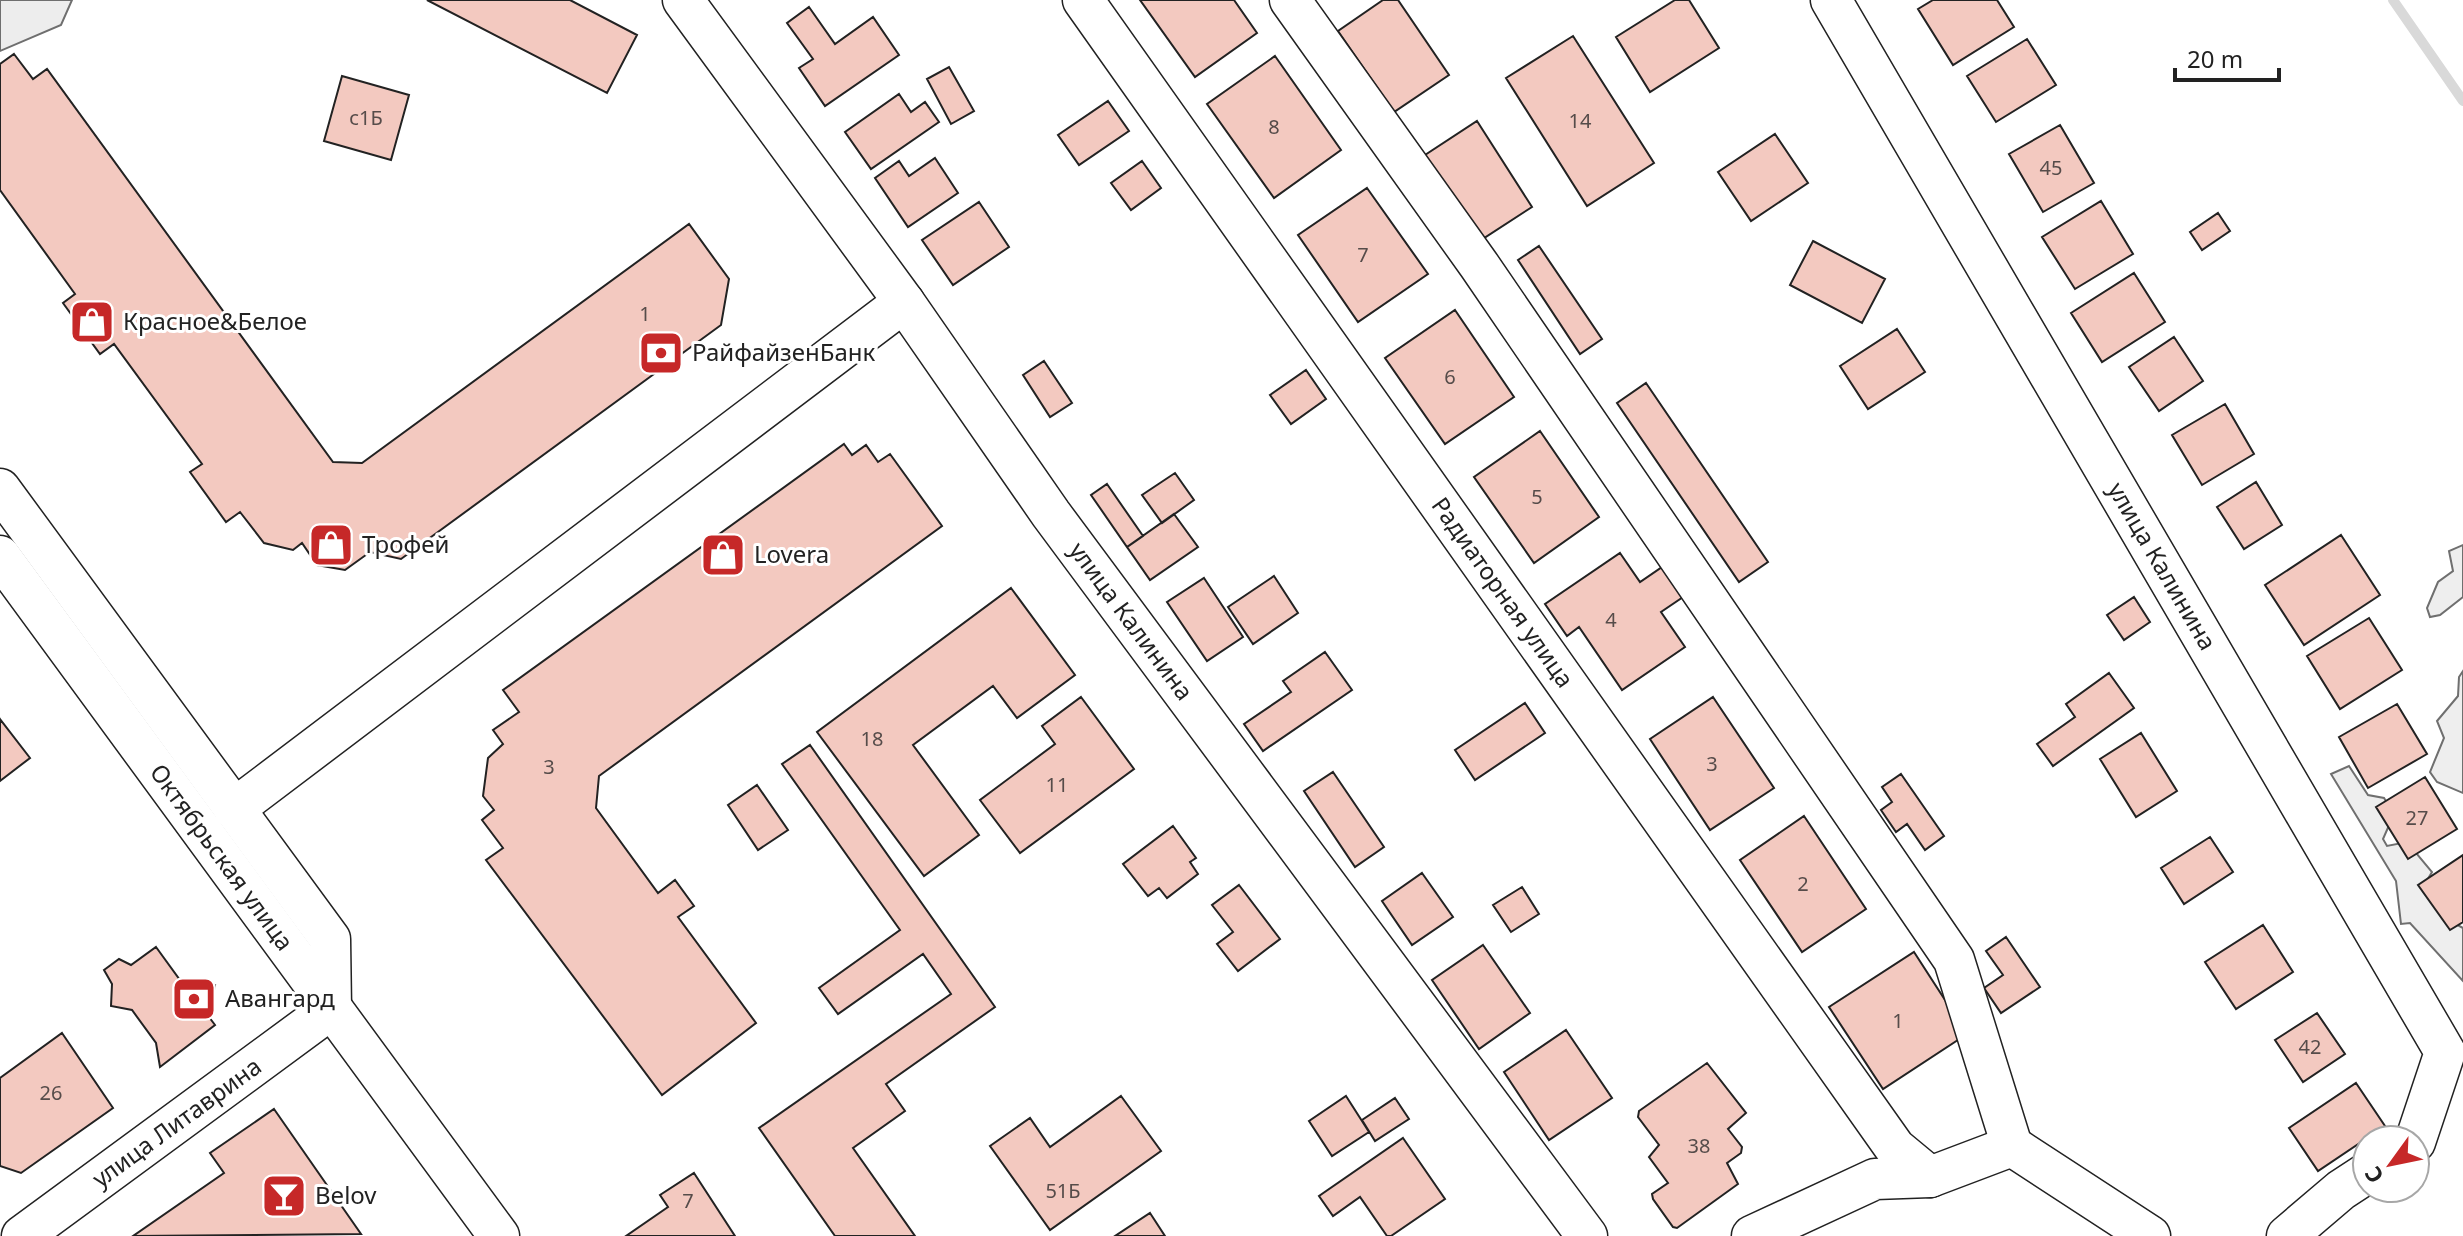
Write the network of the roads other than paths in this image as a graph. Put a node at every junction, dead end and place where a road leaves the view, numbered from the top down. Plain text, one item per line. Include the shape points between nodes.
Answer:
1 (683, 0) edge
2 (1083, 0) edge
3 (1290, 0) edge
4 (1831, 0) edge
5 (904, 302) junction
6 (0, 489) edge
7 (0, 556) edge
8 (234, 809) junction
9 (331, 1009) junction
10 (2421, 1124) edge
11 (2012, 1146) junction
12 (1930, 1177) junction
13 (2351, 1186) edge
14 (22, 1236) edge
15 (499, 1236) edge
16 (1587, 1236) edge
17 (1752, 1236) edge
18 (2150, 1236) edge
19 (2287, 1236) edge

1 - 5 street, улица Калинина
2 - 12 street, Радиаторная улица via 1895,1148
3 - 11 street via 1479,265 1954,960
4 - 10 street, улица Калинина via 2445,1052
5 - 8 street
5 - 16 street, улица Калинина via 1051,514
6 - 8 street
7 - 9 street, Октябрьская улица
8 - 9 street via 330,939
9 - 14 street, улица Литаврина
9 - 15 street, Октябрьская улица
11 - 12 street
11 - 18 street
12 - 17 street via 1875,1179
13 - 19 street

